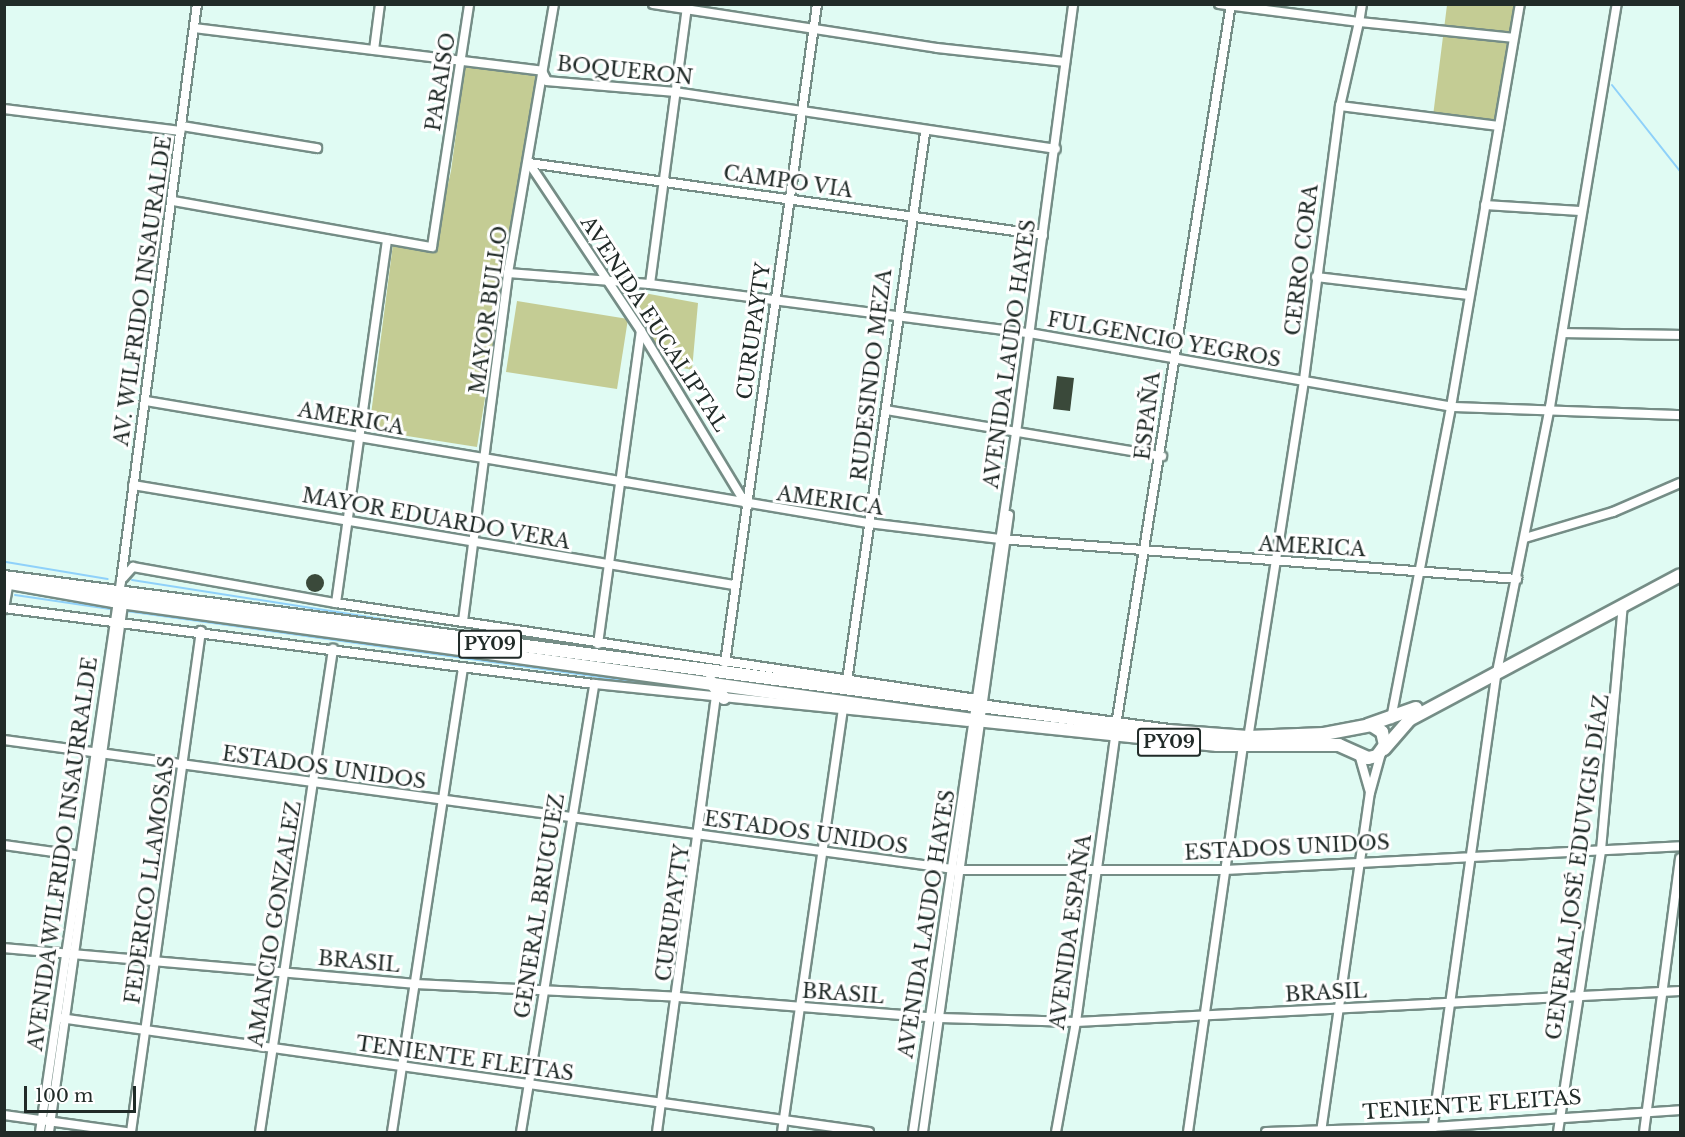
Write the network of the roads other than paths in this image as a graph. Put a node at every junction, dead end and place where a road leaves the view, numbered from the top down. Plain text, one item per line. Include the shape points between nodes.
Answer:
1 (197, 4) edge
2 (202, 4) edge
3 (380, 4) edge
4 (469, 4) edge
5 (554, 4) edge
6 (652, 4) edge
7 (817, 4) edge
8 (1073, 4) edge
9 (1219, 4) edge
10 (1362, 4) edge
11 (1520, 4) edge
12 (1617, 4) edge
13 (1231, 6) edge
14 (687, 7) edge
15 (1359, 22) junction
16 (196, 28) junction
17 (814, 28) junction
18 (1513, 38) junction
19 (374, 50) junction
20 (462, 60) junction
21 (1065, 62) junction
22 (542, 71) junction
23 (675, 92) junction
24 (1340, 106) junction
25 (4, 109) edge
26 (802, 111) junction
27 (1499, 126) junction
28 (182, 128) junction
29 (925, 133) junction
30 (317, 148) dead end
31 (1056, 149) junction
32 (528, 163) junction
33 (663, 182) junction
34 (788, 199) junction
35 (175, 202) junction
36 (1485, 205) junction
37 (1580, 211) junction
38 (910, 216) junction
39 (1043, 235) junction
40 (387, 240) junction
41 (508, 273) junction
42 (1316, 277) junction
43 (606, 280) junction
44 (650, 284) junction
45 (1469, 295) junction
46 (774, 301) junction
47 (896, 315) junction
48 (641, 331) junction
49 (1563, 333) junction
50 (1031, 334) junction
51 (1680, 335) edge
52 (1172, 359) junction
53 (1304, 381) junction
54 (147, 401) junction
55 (1451, 407) junction
56 (1550, 407) junction
57 (886, 410) junction
58 (1680, 415) edge
59 (1018, 433) junction
60 (362, 437) junction
61 (1162, 456) junction
62 (487, 459) junction
63 (620, 482) junction
64 (1680, 483) edge
65 (135, 486) junction
66 (747, 506) junction
67 (349, 520) junction
68 (868, 523) junction
69 (1525, 538) junction
70 (1003, 539) junction
71 (476, 544) junction
72 (1143, 550) junction
73 (1274, 562) junction
74 (607, 566) junction
75 (1419, 568) junction
76 (128, 569) junction
77 (1680, 575) edge
78 (1516, 579) junction
79 (6, 580) edge
80 (121, 581) junction
81 (735, 585) junction
82 (121, 599) junction
83 (336, 603) junction
84 (1623, 605) junction
85 (5, 609) edge
86 (464, 621) junction
87 (117, 622) junction
88 (201, 631) junction
89 (598, 644) junction
90 (333, 648) junction
91 (725, 663) junction
92 (463, 667) junction
93 (1497, 672) junction
94 (710, 681) junction
95 (847, 681) junction
96 (594, 684) junction
97 (720, 698) junction
98 (843, 710) junction
99 (978, 711) junction
100 (1391, 720) junction
101 (1364, 727) junction
102 (1115, 730) junction
103 (4, 740) edge
104 (1245, 742) junction
105 (1382, 751) junction
106 (93, 752) junction
107 (103, 753) junction
108 (1357, 753) junction
109 (182, 766) junction
110 (314, 783) junction
111 (1370, 793) junction
112 (442, 801) junction
113 (571, 818) junction
114 (700, 836) junction
115 (4, 845) edge
116 (1680, 846) edge
117 (1601, 850) junction
118 (1472, 854) junction
119 (824, 855) junction
120 (83, 856) junction
121 (1680, 858) edge
122 (1362, 862) junction
123 (958, 869) junction
124 (1225, 870) junction
125 (1095, 872) junction
126 (4, 948) edge
127 (69, 955) junction
128 (154, 964) junction
129 (286, 972) junction
130 (415, 984) junction
131 (543, 990) junction
132 (1680, 991) edge
133 (1662, 992) junction
134 (678, 997) junction
135 (1578, 999) junction
136 (1448, 1003) junction
137 (800, 1008) junction
138 (1340, 1008) junction
139 (1206, 1016) junction
140 (930, 1017) junction
141 (61, 1018) junction
142 (940, 1018) junction
143 (1076, 1022) junction
144 (146, 1030) junction
145 (273, 1047) junction
146 (402, 1067) junction
147 (528, 1085) junction
148 (662, 1105) junction
149 (1647, 1110) junction
150 (1680, 1110) edge
151 (4, 1114) edge
152 (1560, 1117) junction
153 (46, 1121) junction
154 (783, 1122) junction
155 (1432, 1130) edge
156 (1321, 1131) edge
157 (40, 1132) edge
158 (49, 1132) edge
159 (128, 1132) edge
160 (260, 1132) edge
161 (392, 1132) edge
162 (521, 1132) edge
163 (657, 1132) edge
164 (782, 1132) edge
165 (869, 1132) edge
166 (913, 1132) edge
167 (923, 1132) edge
168 (1056, 1132) edge
169 (1188, 1132) edge
170 (1266, 1132) edge
171 (1558, 1132) edge
172 (1644, 1132) edge

1 - 16 street
2 - 16 street
3 - 19 street
4 - 20 street, PARAISO
5 - 22 street, MAYOR BULLO
6 - 14 street
7 - 17 street, CURUPAYTY
8 - 21 street, AVENIDA LAUDO HAYES
9 - 13 street
10 - 15 street, CERRO CORA
11 - 18 street
12 - 37 street
13 - 15 street
13 - 52 street, ESPAÑA
14 - 17 street
14 - 23 street
15 - 18 street
15 - 24 street, CERRO CORA
16 - 19 street, BOQUERON
16 - 28 street, AV. WILFRIDO INSAURALDE
17 - 21 street via 937,48
17 - 26 street, CURUPAYTY
18 - 27 street
19 - 20 street, BOQUERON
20 - 22 street, BOQUERON
20 - 40 street, PARAISO via 432,247
21 - 31 street, AVENIDA LAUDO HAYES
22 - 23 street, BOQUERON via 547,81
22 - 32 street, MAYOR BULLO
23 - 26 street, BOQUERON
23 - 33 street
24 - 27 street
24 - 42 street, CERRO CORA
25 - 28 street
26 - 29 street, BOQUERON
26 - 34 street, CURUPAYTY
27 - 36 street
28 - 30 street
28 - 35 street, AV. WILFRIDO INSAURALDE
29 - 31 street, BOQUERON
29 - 38 street, RUDESINDO MEZA
31 - 39 street, AVENIDA LAUDO HAYES
32 - 33 street, CAMPO VIA
32 - 41 street, MAYOR BULLO
32 - 43 street, AVENIDA EUCALIPTAL
33 - 34 street, CAMPO VIA
33 - 44 street
34 - 38 street, CAMPO VIA
34 - 46 street, CURUPAYTY
35 - 40 street
35 - 54 street, AV. WILFRIDO INSAURALDE
36 - 37 street
36 - 45 street
37 - 49 street
38 - 39 street, CAMPO VIA
38 - 47 street, RUDESINDO MEZA
39 - 50 street, AVENIDA LAUDO HAYES
40 - 60 street
41 - 43 street, FULGENCIO YEGROS
41 - 62 street, MAYOR BULLO
42 - 45 street
42 - 53 street, CERRO CORA
43 - 44 street, FULGENCIO YEGROS
43 - 48 street, AVENIDA EUCALIPTAL
44 - 46 street, FULGENCIO YEGROS
45 - 55 street
46 - 47 street, FULGENCIO YEGROS
46 - 66 street, CURUPAYTY
47 - 50 street, FULGENCIO YEGROS
47 - 57 street, RUDESINDO MEZA
48 - 63 street
48 - 66 street, AVENIDA EUCALIPTAL
49 - 51 street
49 - 56 street
50 - 52 street, FULGENCIO YEGROS
50 - 59 street, AVENIDA LAUDO HAYES
52 - 53 street, FULGENCIO YEGROS
52 - 61 street, ESPAÑA
53 - 55 street, FULGENCIO YEGROS
53 - 73 street, CERRO CORA
54 - 60 street, AMERICA
54 - 65 street, AV. WILFRIDO INSAURALDE
55 - 56 street, FULGENCIO YEGROS
55 - 75 street
56 - 58 street, FULGENCIO YEGROS
56 - 69 street
57 - 59 street
57 - 68 street, RUDESINDO MEZA
59 - 61 street
59 - 70 street, AVENIDA LAUDO HAYES
60 - 62 street, AMERICA
60 - 67 street
61 - 72 street, ESPAÑA
62 - 63 street, AMERICA
62 - 71 street, MAYOR BULLO
63 - 66 street, AMERICA
63 - 74 street
64 - 69 street via 1613,512
65 - 67 street, MAYOR EDUARDO VERA
65 - 76 street
65 - 80 street, AV. WILFRIDO INSAURALDE
66 - 68 street, AMERICA
66 - 81 street, CURUPAYTY
67 - 71 street, MAYOR EDUARDO VERA
67 - 83 street
68 - 70 street, AMERICA
68 - 95 street, RUDESINDO MEZA
69 - 78 street
70 - 72 street, AMERICA
70 - 99 street, AVENIDA LAUDO HAYES
71 - 74 street, MAYOR EDUARDO VERA
71 - 86 street, MAYOR BULLO
72 - 73 street, AMERICA
72 - 102 street, ESPAÑA
73 - 75 street, AMERICA
73 - 104 street, CERRO CORA
74 - 81 street, MAYOR EDUARDO VERA
74 - 89 street
75 - 78 street, AMERICA
75 - 100 street
76 - 80 street
76 - 82 street
76 - 83 street
77 - 84 highway, PY09
78 - 93 street
79 - 82 highway, PY09
79 - 85 street
80 - 82 street, AVENIDA WILFRIDO INSAURRALDE
81 - 91 street, CURUPAYTY
82 - 87 street, AVENIDA WILFRIDO INSAURRALDE
82 - 94 highway, PY09
82 - 99 highway, PY09
83 - 86 street
84 - 93 highway, PY09
84 - 117 street, GENERAL JOSÉ EDUVIGIS DÍAZ
85 - 87 street
86 - 89 street
87 - 88 street
87 - 106 street, AVENIDA WILFRIDO INSAURRALDE
87 - 107 street, AVENIDA WILFRIDO INSAURRALDE via 119,636
88 - 90 street
88 - 109 street, FEDERICO LLAMOSAS
89 - 91 street
90 - 92 street
90 - 110 street, AMANCIO GONZALEZ
91 - 95 street
92 - 96 street
92 - 112 street
93 - 100 highway, PY09
93 - 105 highway, PY09 via 1409,720
93 - 118 street
94 - 97 highway
94 - 99 highway, PY09
95 - 99 street
96 - 97 street
96 - 113 street, GENERAL BRUGUEZ
97 - 98 street
97 - 114 street, CURUPAYTY
98 - 99 street via 945,723
98 - 119 street
99 - 102 highway, PY09
99 - 123 street, AVENIDA LAUDO HAYES
100 - 101 highway, PY09
101 - 104 highway, PY09
101 - 105 highway via 1382,732
101 - 108 highway via 1354,736
102 - 104 highway, PY09
102 - 125 street, AVENIDA ESPAÑA
103 - 106 street, ESTADOS UNIDOS
104 - 108 highway, PY09 via 1339,745
104 - 124 street, CERRO CORA
105 - 108 highway, PY09 via 1368,758
105 - 111 street
106 - 107 street, ESTADOS UNIDOS
106 - 120 street, AVENIDA WILFRIDO INSAURRALDE
107 - 109 street, ESTADOS UNIDOS
107 - 120 street, AVENIDA WILFRIDO INSAURRALDE
108 - 111 street
109 - 110 street, ESTADOS UNIDOS
109 - 128 street, FEDERICO LLAMOSAS
110 - 112 street, ESTADOS UNIDOS
110 - 129 street, AMANCIO GONZALEZ
111 - 122 street
112 - 113 street, ESTADOS UNIDOS
112 - 130 street
113 - 114 street, ESTADOS UNIDOS
113 - 131 street, GENERAL BRUGUEZ
114 - 119 street, ESTADOS UNIDOS
114 - 134 street, CURUPAYTY
115 - 120 street
116 - 117 street, ESTADOS UNIDOS
117 - 118 street, ESTADOS UNIDOS
117 - 135 street, GENERAL JOSÉ EDUVIGIS DÍAZ
118 - 122 street, ESTADOS UNIDOS
118 - 136 street
119 - 123 street, ESTADOS UNIDOS
119 - 137 street
120 - 127 street, AVENIDA WILFRIDO INSAURRALDE
121 - 133 street
122 - 124 street, ESTADOS UNIDOS
122 - 138 street
123 - 125 street, ESTADOS UNIDOS
123 - 140 street, AVENIDA LAUDO HAYES
123 - 142 street, AVENIDA LAUDO HAYES
124 - 125 street, ESTADOS UNIDOS
124 - 139 street, CERRO CORA
125 - 143 street, AVENIDA ESPAÑA
126 - 127 street, BRASIL
127 - 128 street, BRASIL
127 - 141 street, AVENIDA WILFRIDO INSAURRALDE
128 - 129 street, BRASIL
128 - 144 street, FEDERICO LLAMOSAS
129 - 130 street, BRASIL
129 - 145 street, AMANCIO GONZALEZ
130 - 131 street, BRASIL
130 - 146 street
131 - 134 street, BRASIL
131 - 147 street, GENERAL BRUGUEZ
132 - 133 street, BRASIL
133 - 135 street, BRASIL
133 - 149 street
134 - 137 street, BRASIL
134 - 148 street, CURUPAYTY
135 - 136 street, BRASIL
135 - 152 street, GENERAL JOSÉ EDUVIGIS DÍAZ
136 - 138 street, BRASIL
136 - 155 street
137 - 140 street, BRASIL
137 - 154 street
138 - 139 street, BRASIL
138 - 156 street
139 - 143 street, BRASIL
139 - 169 street, CERRO CORA
140 - 142 street, BRASIL
140 - 166 street, AVENIDA LAUDO HAYES
141 - 144 street, TENIENTE FLEITAS
141 - 153 street, AVENIDA WILFRIDO INSAURRALDE
142 - 143 street, BRASIL
142 - 167 street, AVENIDA LAUDO HAYES
143 - 168 street, AVENIDA ESPAÑA
144 - 145 street, TENIENTE FLEITAS
144 - 159 street, FEDERICO LLAMOSAS
145 - 146 street, TENIENTE FLEITAS
145 - 160 street, AMANCIO GONZALEZ
146 - 147 street, TENIENTE FLEITAS
146 - 161 street
147 - 148 street, TENIENTE FLEITAS
147 - 162 street, GENERAL BRUGUEZ
148 - 154 street, TENIENTE FLEITAS
148 - 163 street, CURUPAYTY
149 - 150 street, TENIENTE FLEITAS
149 - 152 street, TENIENTE FLEITAS
149 - 172 street
151 - 153 street
152 - 155 street, TENIENTE FLEITAS
152 - 171 street, GENERAL JOSÉ EDUVIGIS DÍAZ
153 - 157 street, AVENIDA WILFRIDO INSAURRALDE
153 - 158 street, AVENIDA WILFRIDO INSAURRALDE
153 - 159 street
154 - 164 street
154 - 165 street, TENIENTE FLEITAS
155 - 156 street, TENIENTE FLEITAS
156 - 170 street, TENIENTE FLEITAS

